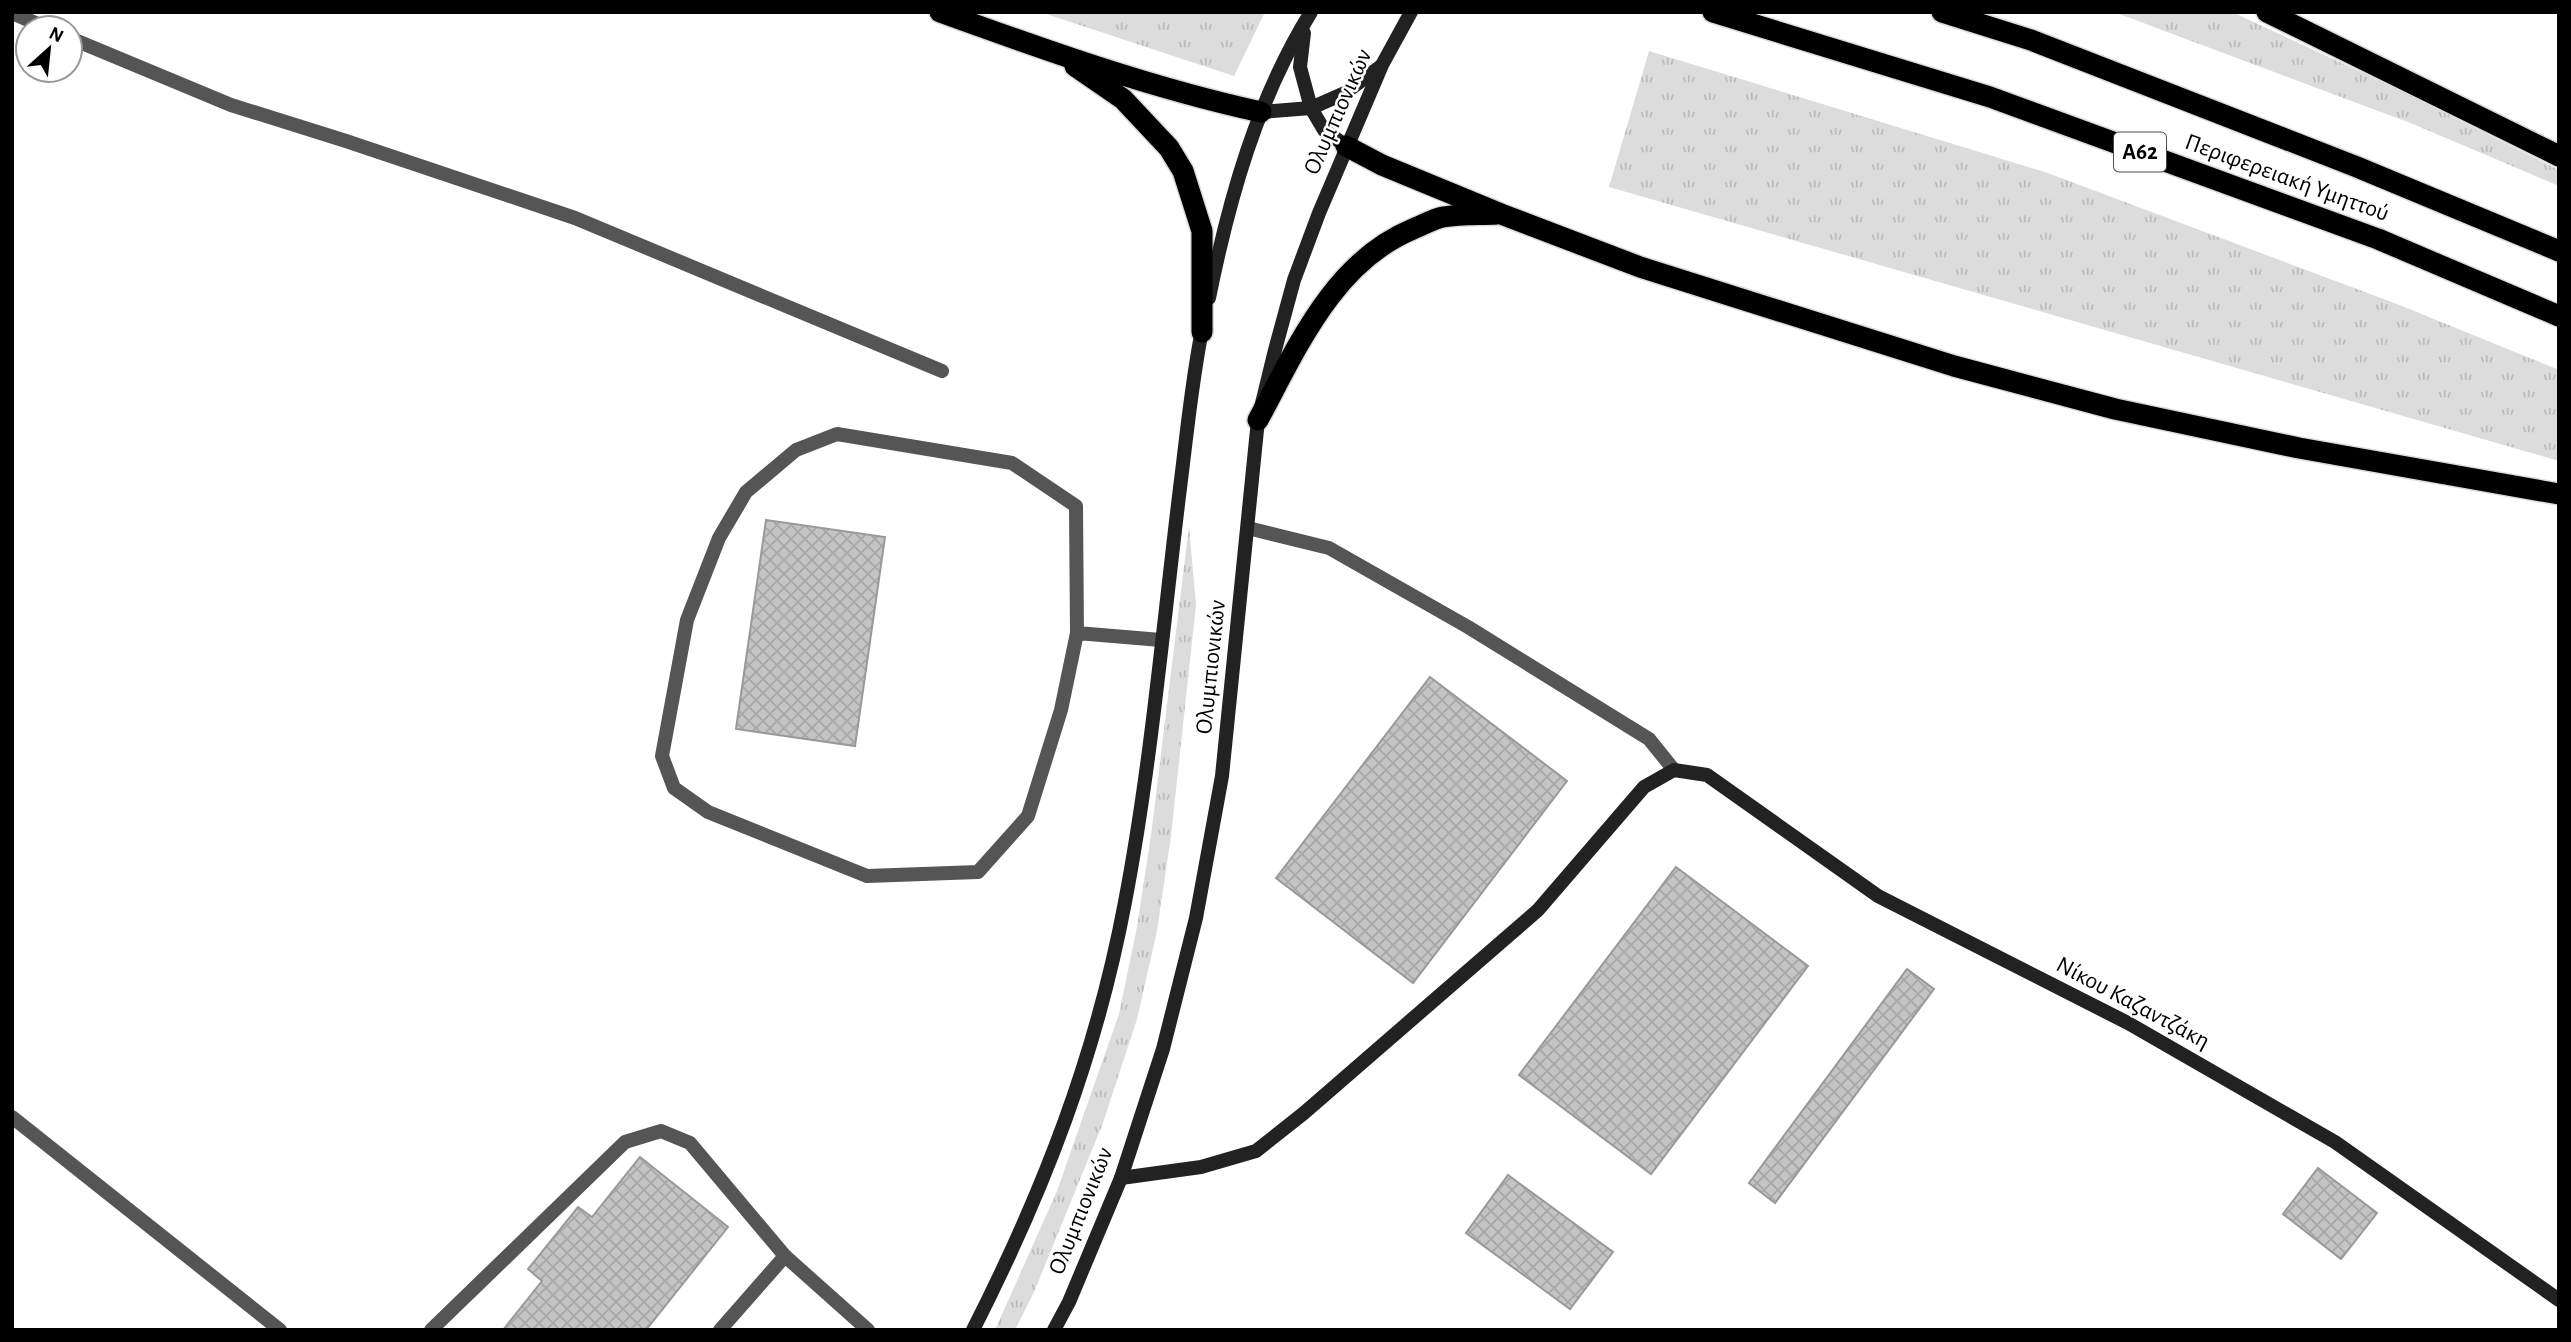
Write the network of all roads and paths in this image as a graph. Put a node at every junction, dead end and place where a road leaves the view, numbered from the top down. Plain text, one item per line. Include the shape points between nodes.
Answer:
1 (940, 12) edge
2 (1410, 12) edge
3 (1713, 12) edge
4 (1942, 12) edge
5 (2267, 12) edge
6 (1308, 17) edge
7 (84, 44) edge
8 (1059, 55) junction
9 (1382, 65) junction
10 (1311, 108) junction
11 (1261, 112) junction
12 (1346, 146) junction
13 (2559, 156) edge
14 (1502, 214) junction
15 (2559, 251) edge
16 (2559, 316) edge
17 (1202, 332) junction
18 (942, 371) dead end
19 (1258, 420) junction
20 (2559, 494) edge
21 (1248, 528) junction
22 (1077, 633) junction
23 (1161, 640) junction
24 (1674, 770) junction
25 (12, 1117) edge
26 (1121, 1178) junction
27 (785, 1256) junction
28 (2559, 1300) edge
29 (280, 1330) edge
30 (431, 1330) edge
31 (720, 1330) edge
32 (868, 1330) edge
33 (973, 1330) edge
34 (1054, 1330) edge

1 - 8 highway
2 - 9 main road, Ολυμπιονικών
3 - 16 highway, Περιφερειακή Υμηττού / Α62 via 1990,97 2378,239
4 - 15 highway, Περιφερειακή Υμηττού / Α62 via 2031,40
5 - 13 highway
6 - 10 main road via 1300,68
6 - 11 main road, Ολυμπιονικών
7 - 18 street via 231,105 575,218
8 - 11 highway
8 - 17 highway via 1122,100 1168,148 1183,171 1202,231
9 - 10 main road via 1345,93
9 - 12 main road, Ολυμπιονικών
10 - 11 main road
10 - 12 main road via 1324,131
11 - 17 main road, Ολυμπιονικών via 1236,184
12 - 14 highway
12 - 19 main road, Ολυμπιονικών via 1294,280
14 - 19 highway via 1441,218 1382,245 1346,276 1313,319
14 - 20 highway via 1640,267 1954,366 2115,408 2298,448
17 - 23 main road, Ολυμπιονικών
19 - 21 main road, Ολυμπιονικών
21 - 24 street via 1329,548 1649,739
21 - 26 main road, Ολυμπιονικών via 1222,776 1196,918 1163,1049
22 - 22 street via 1076,506 1012,463 837,434 796,450 746,492 719,538 687,620 662,756 674,788 708,812 867,876 978,872 1028,816 1061,710
22 - 23 street
23 - 33 main road, Ολυμπιονικών via 1125,902 1094,1038 1058,1145
24 - 26 main road via 1644,787 1538,910 1256,1151 1201,1167
24 - 28 main road, Νίκου Καζαντζάκη via 1707,775 1878,896 2128,1023 2335,1142
25 - 29 street
26 - 34 main road, Ολυμπιονικών
27 - 30 street via 690,1143 661,1131 625,1142
27 - 31 street
27 - 32 street

